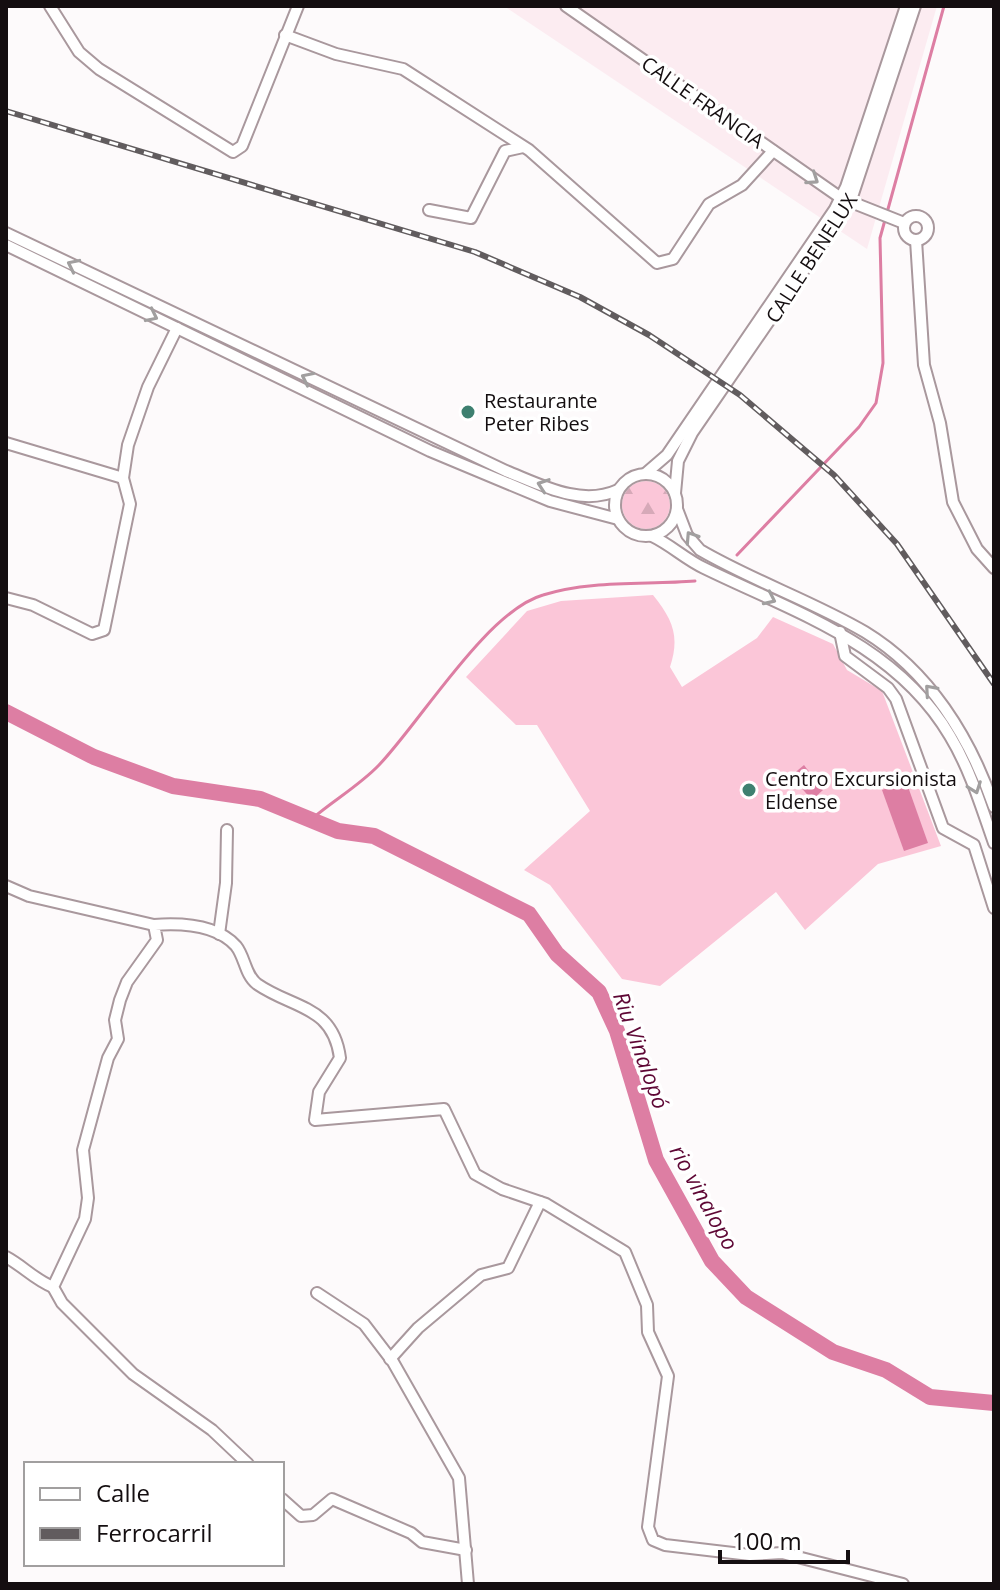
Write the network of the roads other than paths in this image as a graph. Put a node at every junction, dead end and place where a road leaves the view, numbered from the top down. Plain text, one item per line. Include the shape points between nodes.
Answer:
1 (50, 6) edge
2 (298, 6) edge
3 (566, 6) edge
4 (906, 6) edge
5 (915, 6) edge
6 (285, 35) junction
7 (523, 147) junction
8 (773, 151) junction
9 (846, 201) junction
10 (429, 210) dead end
11 (904, 223) junction
12 (6, 233) edge
13 (916, 240) junction
14 (6, 245) edge
15 (177, 328) junction
16 (6, 443) edge
17 (645, 474) junction
18 (123, 478) junction
19 (618, 490) junction
20 (675, 493) junction
21 (677, 509) junction
22 (618, 519) junction
23 (652, 536) junction
24 (994, 568) edge
25 (6, 598) edge
26 (840, 632) junction
27 (994, 807) edge
28 (227, 830) dead end
29 (994, 843) edge
30 (6, 886) edge
31 (994, 908) edge
32 (154, 925) junction
33 (219, 934) junction
34 (540, 1202) junction
35 (6, 1257) edge
36 (53, 1287) junction
37 (317, 1293) dead end
38 (390, 1359) junction
39 (246, 1462) edge
40 (284, 1501) edge
41 (466, 1550) junction
42 (468, 1584) edge
43 (903, 1584) edge

1 - 6 street via 79,52 99,69 233,152 242,146
2 - 6 street
3 - 8 street, CALLE FRANCIA
4 - 9 street, CALLE BENELUX
5 - 9 street, CALLE BENELUX
6 - 7 street via 336,54 403,69
7 - 8 street via 629,241 664,264 673,259 709,204 742,185
7 - 10 street via 505,151 497,161 471,218
8 -> 9 street, CALLE FRANCIA
9 - 11 street, CALLE FRANCIA
9 - 17 street, CALLE BENELUX via 667,455
9 - 20 street, CALLE BENELUX via 692,433 678,461
11 - 13 street via 905,234
11 - 13 street via 914,215 928,222 928,232
19 -> 12 street via 599,497 578,496 506,471
13 - 24 street via 924,365 953,502 977,549
14 -> 15 street
15 - 18 street via 148,387
15 - 22 street via 489,477
16 - 18 street
17 - 19 street via 633,476
17 - 20 street via 660,477
18 - 25 street via 130,504 104,630 92,634
19 - 22 street
20 - 21 street
21 - 23 street via 669,526
27 -> 21 street via 955,722 905,664 857,628 700,550
22 - 23 street via 629,531
23 -> 26 street via 693,562
26 -> 29 street via 887,664 942,723 972,780
26 - 31 street via 845,656 896,699 943,828 974,845
28 - 33 street
30 - 32 street
32 - 33 street via 186,924
32 - 36 street via 157,940 120,1000 118,1039 83,1150 85,1219
33 - 34 street via 236,946 253,981 324,1019 338,1041 340,1058 319,1092 315,1120 444,1109 475,1174
34 - 38 street via 508,1268 481,1275
34 - 43 street via 625,1252 647,1305 648,1332 668,1376 648,1527 653,1540 750,1555 782,1553
35 - 36 street
36 - 39 street via 62,1303 133,1374 212,1430
37 - 38 street via 364,1324
38 - 41 street via 459,1478
40 - 41 street via 301,1516 313,1515 332,1499 422,1542
41 - 42 street

